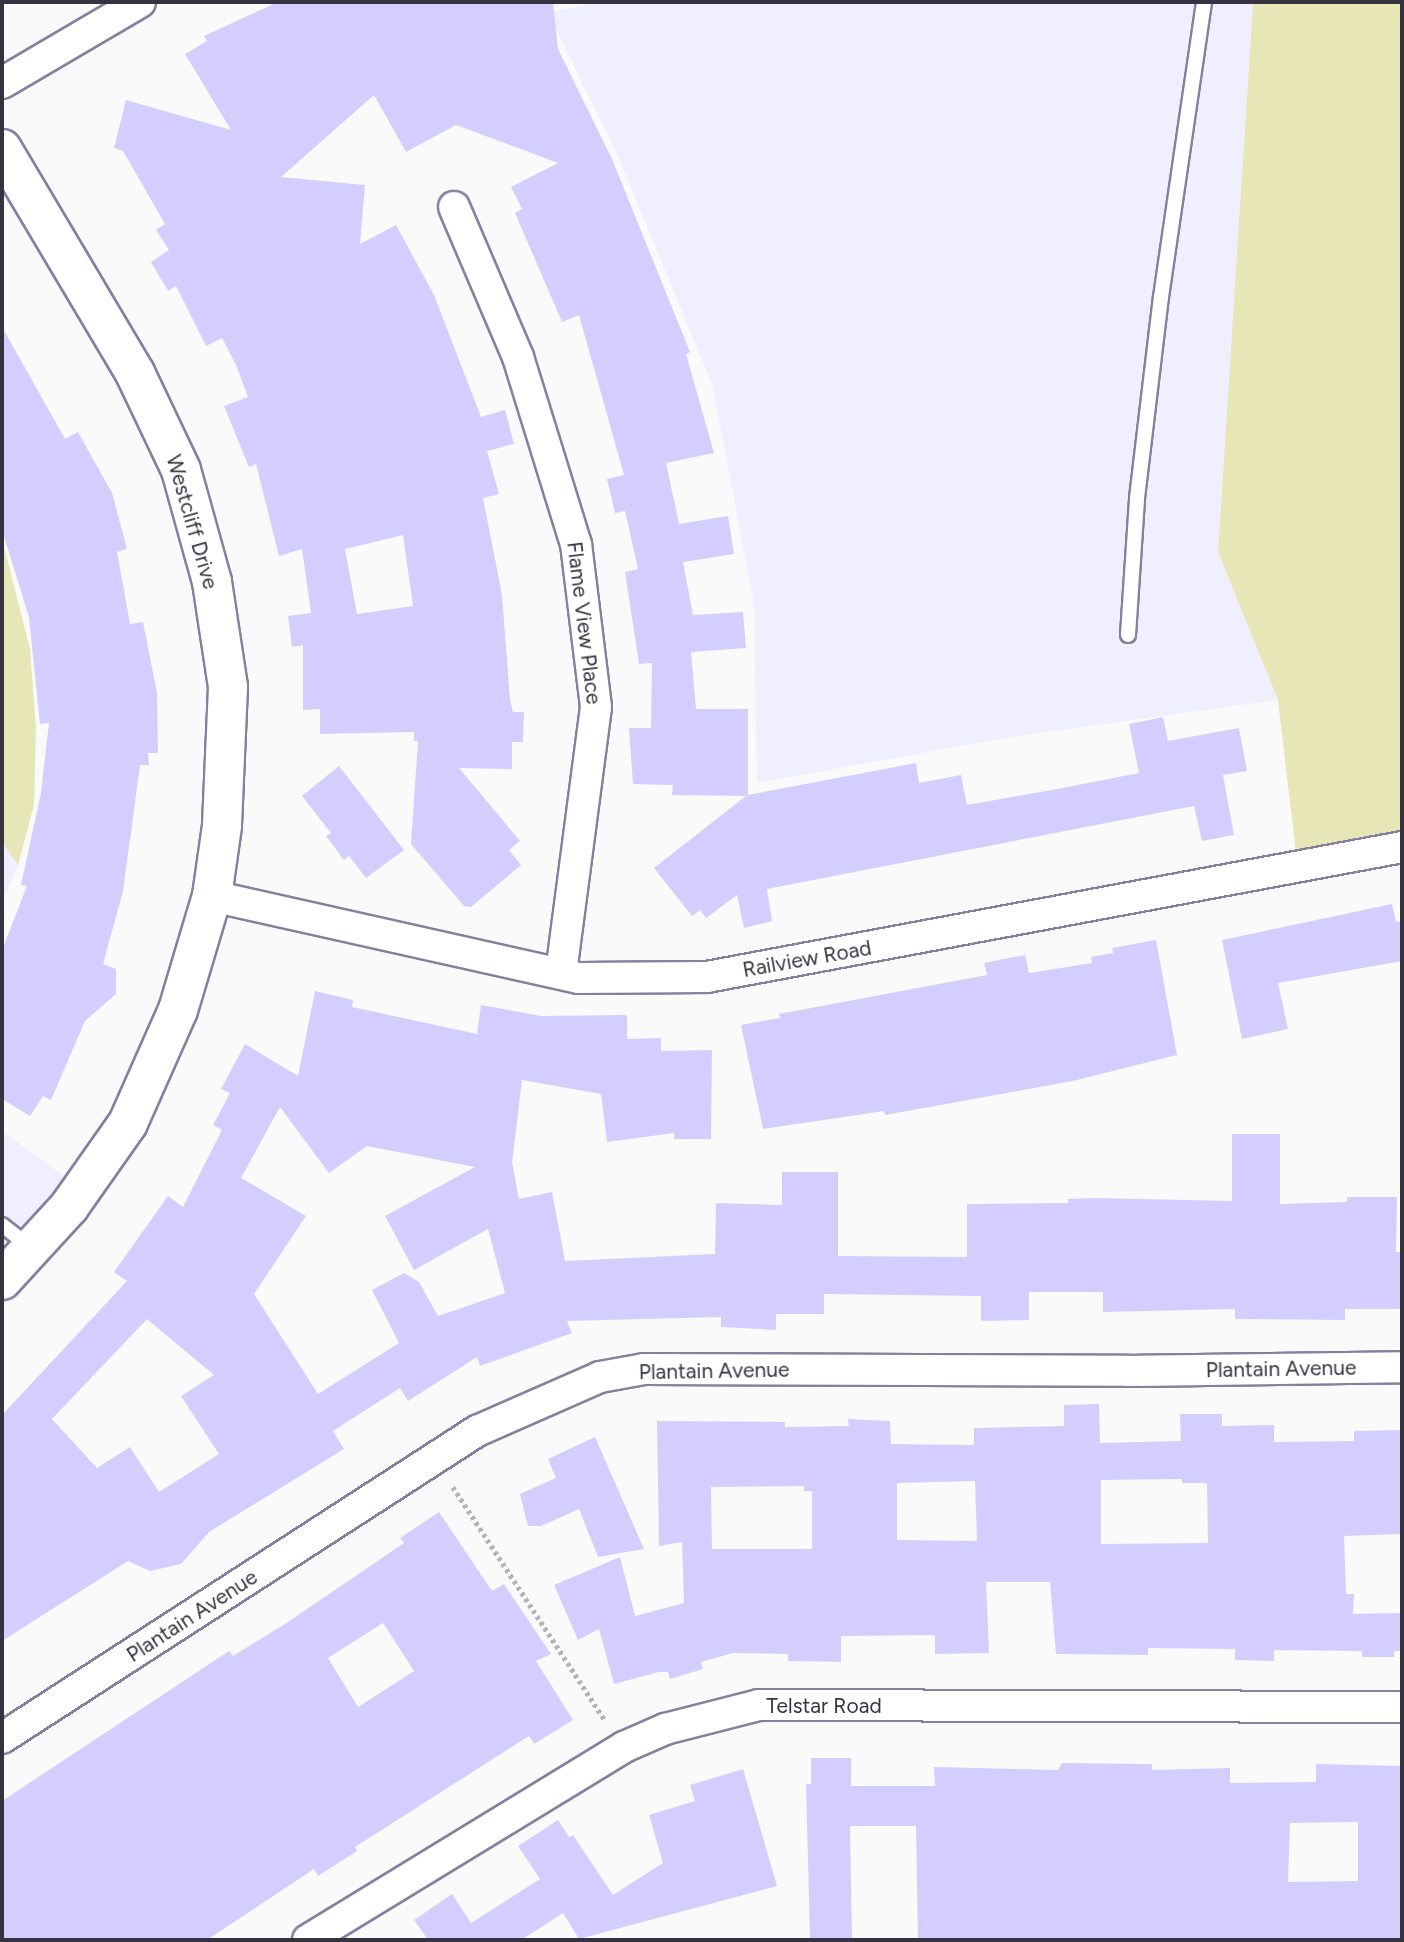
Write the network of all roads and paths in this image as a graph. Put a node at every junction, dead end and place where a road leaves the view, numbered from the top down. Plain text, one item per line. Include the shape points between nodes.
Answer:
1 (140, 2) edge
2 (1204, 2) edge
3 (2, 83) edge
4 (2, 149) edge
5 (454, 207) dead end
6 (1128, 635) dead end
7 (1402, 847) edge
8 (212, 896) junction
9 (561, 974) junction
10 (17, 1236) edge
11 (2, 1280) edge
12 (1402, 1367) edge
13 (435, 1460) junction
14 (1402, 1707) edge
15 (2, 1738) edge
16 (624, 1747) junction
17 (308, 1940) edge

1 - 3 street
2 - 6 lane via 1156,337 1130,572
4 - 8 street, Westcliff Drive via 135,373 181,470 212,582 228,687 222,826
5 - 9 street, Flame View Place via 518,357 576,544 596,707
7 - 9 street, Railview Road via 707,977 579,978
8 - 9 street, Railview Road
8 - 10 street, Westcliff Drive via 178,1010 128,1123 69,1207
10 - 11 street, Westcliff Drive
12 - 13 street, Plantain Avenue via 644,1369 600,1377 546,1399 477,1431
13 - 15 street, Plantain Avenue
13 - 16 path
14 - 16 street, Telstar Road via 759,1705 665,1729
16 - 17 street, Telstar Road

